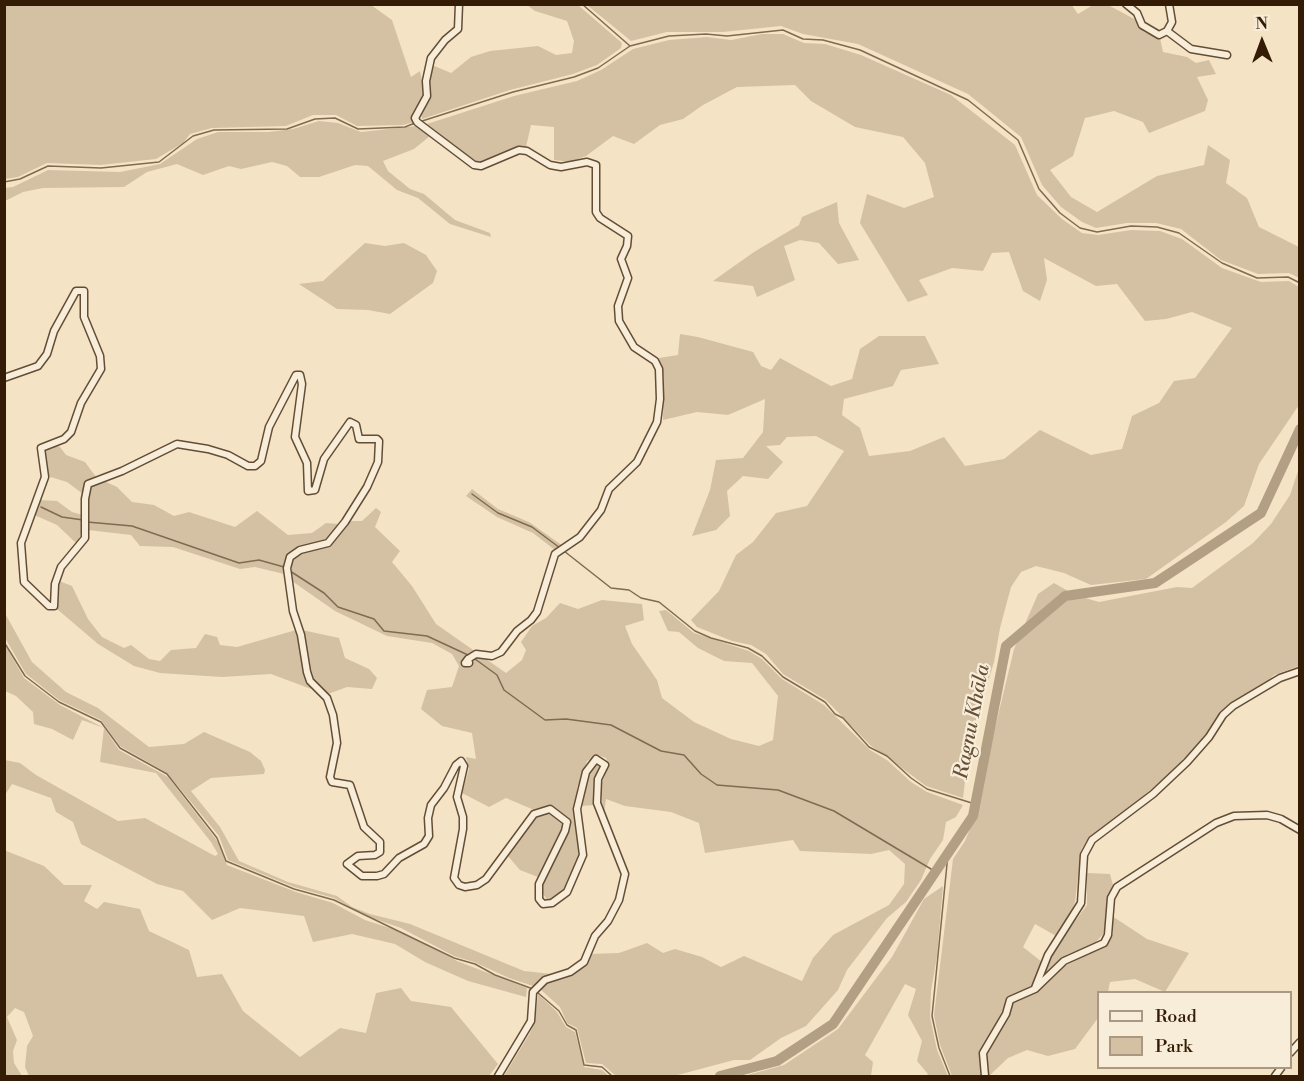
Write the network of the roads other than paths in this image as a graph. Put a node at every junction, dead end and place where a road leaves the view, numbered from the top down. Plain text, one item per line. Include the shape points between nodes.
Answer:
1 (459, 4) edge
2 (1126, 4) edge
3 (1169, 4) edge
4 (1167, 31) junction
5 (1227, 55) dead end
6 (4, 378) edge
7 (468, 659) dead end
8 (1299, 671) edge
9 (1299, 830) edge
10 (1035, 989) junction
11 (498, 1077) edge
12 (985, 1077) edge

1 - 7 street via 458,29 431,58 427,96 415,118 417,122 474,165 481,166 519,150 550,165 596,165 596,212 628,236 621,259 628,278 618,306 620,321 634,347 655,361 660,399 657,422 637,462 609,489 601,510 580,537 555,554 537,612 501,652 492,656 476,654
2 - 4 street via 1150,31 1159,35
3 - 4 street via 1172,22
4 - 5 street via 1191,49
6 - 11 street via 38,366 76,291 84,291 84,317 100,356 101,369 81,403 71,432 41,448 45,477 21,543 24,582 49,606 54,606 61,567 85,538 88,484 177,444 208,449 255,466 261,461 269,427 296,375 300,375 302,384 295,436 307,463 308,491 315,490 324,459 350,422 356,425 359,439 379,441 378,462 345,522 328,543 300,550 291,557 288,568 307,672 310,681 327,698 333,715 337,743 330,777 338,784 350,785 364,827 380,842 380,852 358,856 347,864 362,876 377,876 424,844 429,836 431,805 461,762 464,766 458,797 463,829 454,878 465,887 486,879 534,814 550,809 567,822 539,884 539,899 543,904 552,903 567,892 583,855 577,808 586,772 596,759 605,765 598,778 597,803 625,874 619,900 595,936 584,962 570,972 545,980 533,992 531,1021
8 - 10 street via 1233,706 1198,751 1153,794 1092,840 1084,855 1081,903 1048,955
9 - 10 street via 1281,819 1256,814 1234,816 1207,828 1117,887 1111,898 1104,943 1064,961
10 - 12 street via 1010,1000 983,1053

